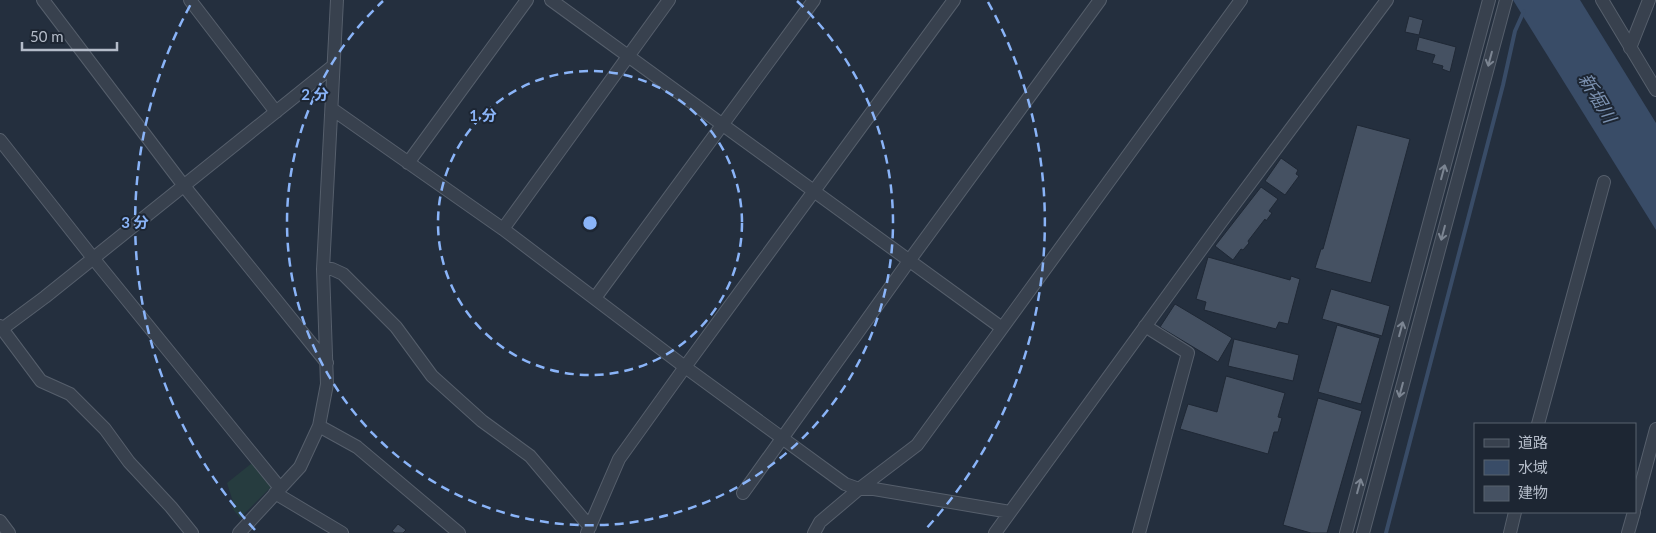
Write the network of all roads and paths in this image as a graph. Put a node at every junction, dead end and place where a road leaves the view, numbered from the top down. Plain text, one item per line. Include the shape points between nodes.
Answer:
1 (43, 0) edge
2 (190, 0) edge
3 (337, 0) edge
4 (526, 0) edge
5 (551, 0) edge
6 (669, 0) edge
7 (814, 0) edge
8 (954, 0) edge
9 (1100, 0) edge
10 (1241, 0) edge
11 (1387, 0) edge
12 (1602, 0) edge
13 (1649, 0) edge
14 (1485, 2) edge
15 (1504, 6) edge
16 (1630, 48) junction
17 (629, 56) junction
18 (334, 66) junction
19 (1656, 90) edge
20 (332, 109) junction
21 (276, 112) junction
22 (722, 124) junction
23 (0, 140) edge
24 (408, 162) junction
25 (1604, 182) dead end
26 (184, 186) junction
27 (813, 192) junction
28 (503, 229) junction
29 (93, 258) junction
30 (909, 261) junction
31 (323, 269) junction
32 (594, 298) junction
33 (1145, 326) junction
34 (1, 328) edge
35 (1002, 328) junction
36 (327, 363) junction
37 (685, 367) junction
38 (1538, 423) edge
39 (318, 426) junction
40 (1656, 429) edge
41 (782, 438) junction
42 (859, 489) junction
43 (277, 491) junction
44 (743, 494) dead end
45 (1636, 504) edge
46 (1010, 512) junction
47 (1515, 513) edge
48 (1634, 513) edge
49 (0, 521) edge
50 (588, 530) edge
51 (9, 533) edge
52 (192, 533) edge
53 (239, 533) edge
54 (342, 533) edge
55 (460, 533) edge
56 (814, 533) edge
57 (995, 533) edge
58 (1139, 533) edge
59 (1346, 533) edge
60 (1363, 533) edge
61 (1510, 533) edge
62 (1628, 533) edge

1 - 26 street
2 - 21 street
3 - 18 street
4 - 24 street
5 - 17 street
6 - 17 street
7 - 22 street
8 - 27 street
9 - 30 street
10 - 35 street
11 - 33 street
12 - 16 street
13 - 16 street
14 - 15 street
59 -> 14 street
15 -> 60 street
16 - 19 street
17 - 22 street
17 - 28 street
18 - 20 street
18 - 21 street
20 - 24 street
20 - 31 street
21 - 26 street
22 - 27 street
22 - 32 street
23 - 29 street
24 - 28 street
25 - 38 street
26 - 29 street
26 - 36 street
27 - 30 street
27 - 37 street
28 - 32 street
29 - 34 street via 45,298
29 - 43 street
30 - 35 street
30 - 41 street
31 - 36 street
31 - 50 street via 343,274 396,327 432,376 482,421 530,456
32 - 37 street
33 - 46 street
33 - 58 street via 1188,353
34 - 52 street via 41,380 70,394 105,429 129,462
35 - 42 street via 917,445
36 - 39 street via 327,384
37 - 41 street
37 - 50 street via 620,459
39 - 43 street via 300,467
39 - 55 street via 357,447
40 - 45 street
41 - 42 street via 845,484
41 - 44 street
42 - 46 street
42 - 56 street via 820,522
43 - 53 street
43 - 54 street
46 - 57 street
47 - 61 street
48 - 62 street
49 - 51 street

